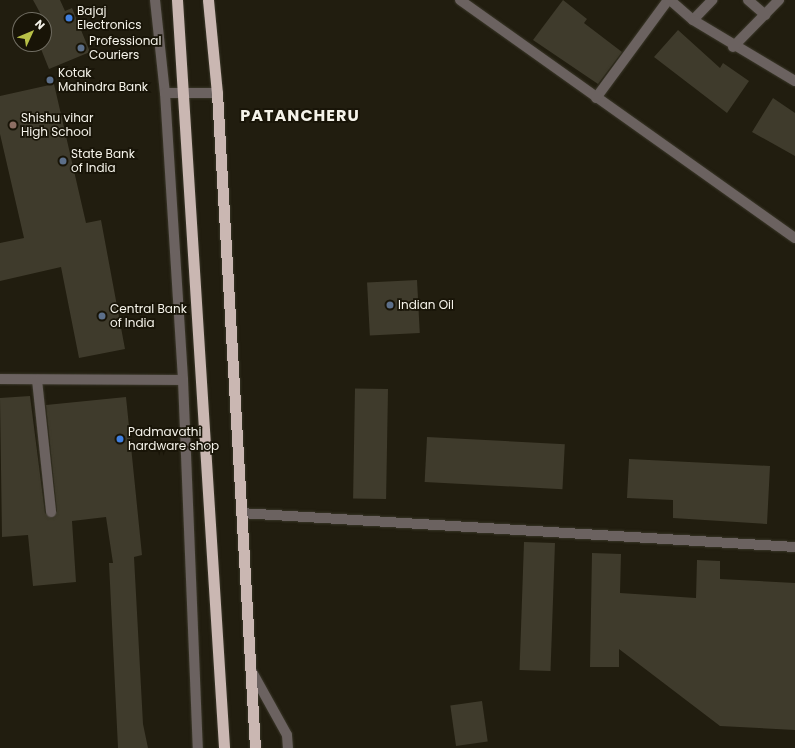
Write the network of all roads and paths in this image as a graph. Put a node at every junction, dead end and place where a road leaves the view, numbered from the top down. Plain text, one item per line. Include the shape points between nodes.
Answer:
1 (155, 0) edge
2 (177, 0) edge
3 (208, 0) edge
4 (460, 0) edge
5 (669, 0) edge
6 (712, 0) edge
7 (748, 0) edge
8 (779, 0) edge
9 (764, 15) junction
10 (693, 20) junction
11 (733, 46) junction
12 (795, 81) edge
13 (165, 93) junction
14 (185, 93) junction
15 (217, 93) junction
16 (596, 98) junction
17 (795, 238) edge
18 (0, 380) edge
19 (37, 380) junction
20 (183, 380) junction
21 (51, 512) dead end
22 (241, 513) junction
23 (795, 548) edge
24 (250, 670) junction
25 (198, 748) edge
26 (224, 748) edge
27 (255, 748) edge
28 (288, 748) edge

1 - 13 street
2 - 14 highway
3 - 15 highway
4 - 16 street
5 - 10 street
5 - 16 street
6 - 10 street
7 - 9 street
8 - 9 street
9 - 11 street
10 - 11 street
11 - 12 street
13 - 14 street
13 - 20 street
14 - 15 street
14 - 26 highway
15 - 22 highway
16 - 17 street
18 - 19 street
19 - 20 street
19 - 21 street
20 - 25 street
22 - 23 street
22 - 24 highway
24 - 27 highway
24 - 28 street via 287,735

